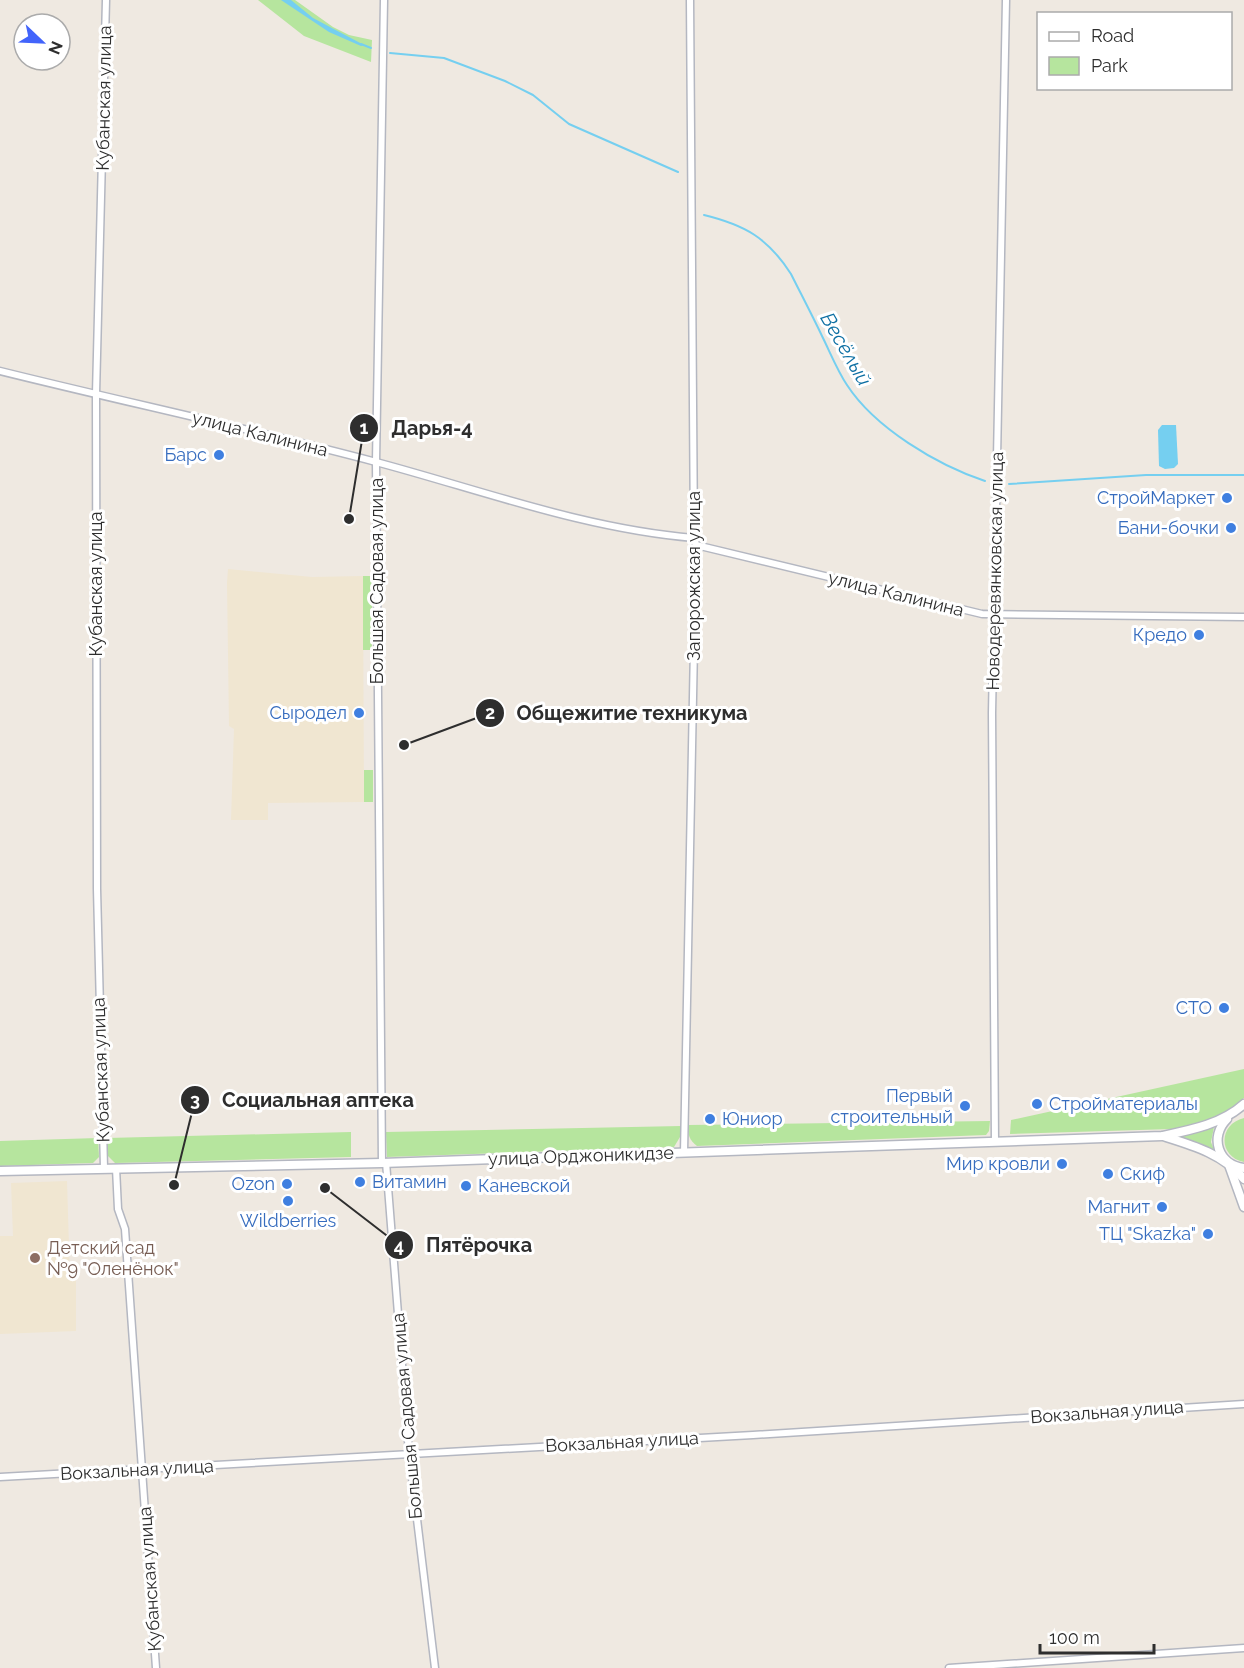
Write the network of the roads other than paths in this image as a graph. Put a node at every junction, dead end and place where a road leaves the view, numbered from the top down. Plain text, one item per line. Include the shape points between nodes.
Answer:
1 (106, 0) edge
2 (384, 0) edge
3 (690, 0) edge
4 (1006, 0) edge
5 (0, 371) edge
6 (96, 394) junction
7 (376, 462) junction
8 (695, 542) junction
9 (994, 614) junction
10 (1244, 617) edge
11 (1244, 1104) edge
12 (1244, 1112) edge
13 (1230, 1116) junction
14 (1162, 1136) junction
15 (995, 1142) junction
16 (684, 1153) junction
17 (1228, 1162) junction
18 (384, 1163) junction
19 (104, 1168) junction
20 (116, 1168) junction
21 (1244, 1168) edge
22 (0, 1171) edge
23 (1244, 1179) edge
24 (1244, 1207) edge
25 (1244, 1404) edge
26 (409, 1454) junction
27 (142, 1470) junction
28 (0, 1478) edge
29 (1244, 1648) edge
30 (156, 1668) edge
31 (435, 1668) edge
32 (949, 1668) edge

1 - 6 street, Кубанская улица
2 - 7 street, Большая Садовая улица
3 - 8 street, Запорожская улица
4 - 9 street, Новодеревянковская улица
5 - 6 street, улица Калинина
6 - 7 street, улица Калинина
6 - 19 street, Кубанская улица via 97,889
7 - 8 street, улица Калинина via 604,525
7 - 18 street, Большая Садовая улица
8 - 9 street, улица Калинина via 973,613
8 - 16 street, Запорожская улица
9 - 10 street, улица Калинина
9 - 15 street, Новодеревянковская улица
11 - 13 main road
12 - 13 main road
13 - 14 main road
13 - 17 main road via 1220,1128 1217,1140
14 - 15 main road, улица Орджоникидзе
14 - 17 main road
15 - 16 main road, улица Орджоникидзе
16 - 18 main road, улица Орджоникидзе
17 - 21 main road
17 - 23 main road
17 - 24 main road
18 - 20 main road, улица Орджоникидзе
18 - 26 street, Большая Садовая улица
19 - 20 main road, улица Орджоникидзе
19 - 22 main road, улица Орджоникидзе
20 - 27 street, Кубанская улица via 118,1209 125,1229
25 - 26 street, Вокзальная улица
26 - 27 street, Вокзальная улица
26 - 31 street, Большая Садовая улица
27 - 28 street, Вокзальная улица
27 - 30 street, Кубанская улица
29 - 32 street

